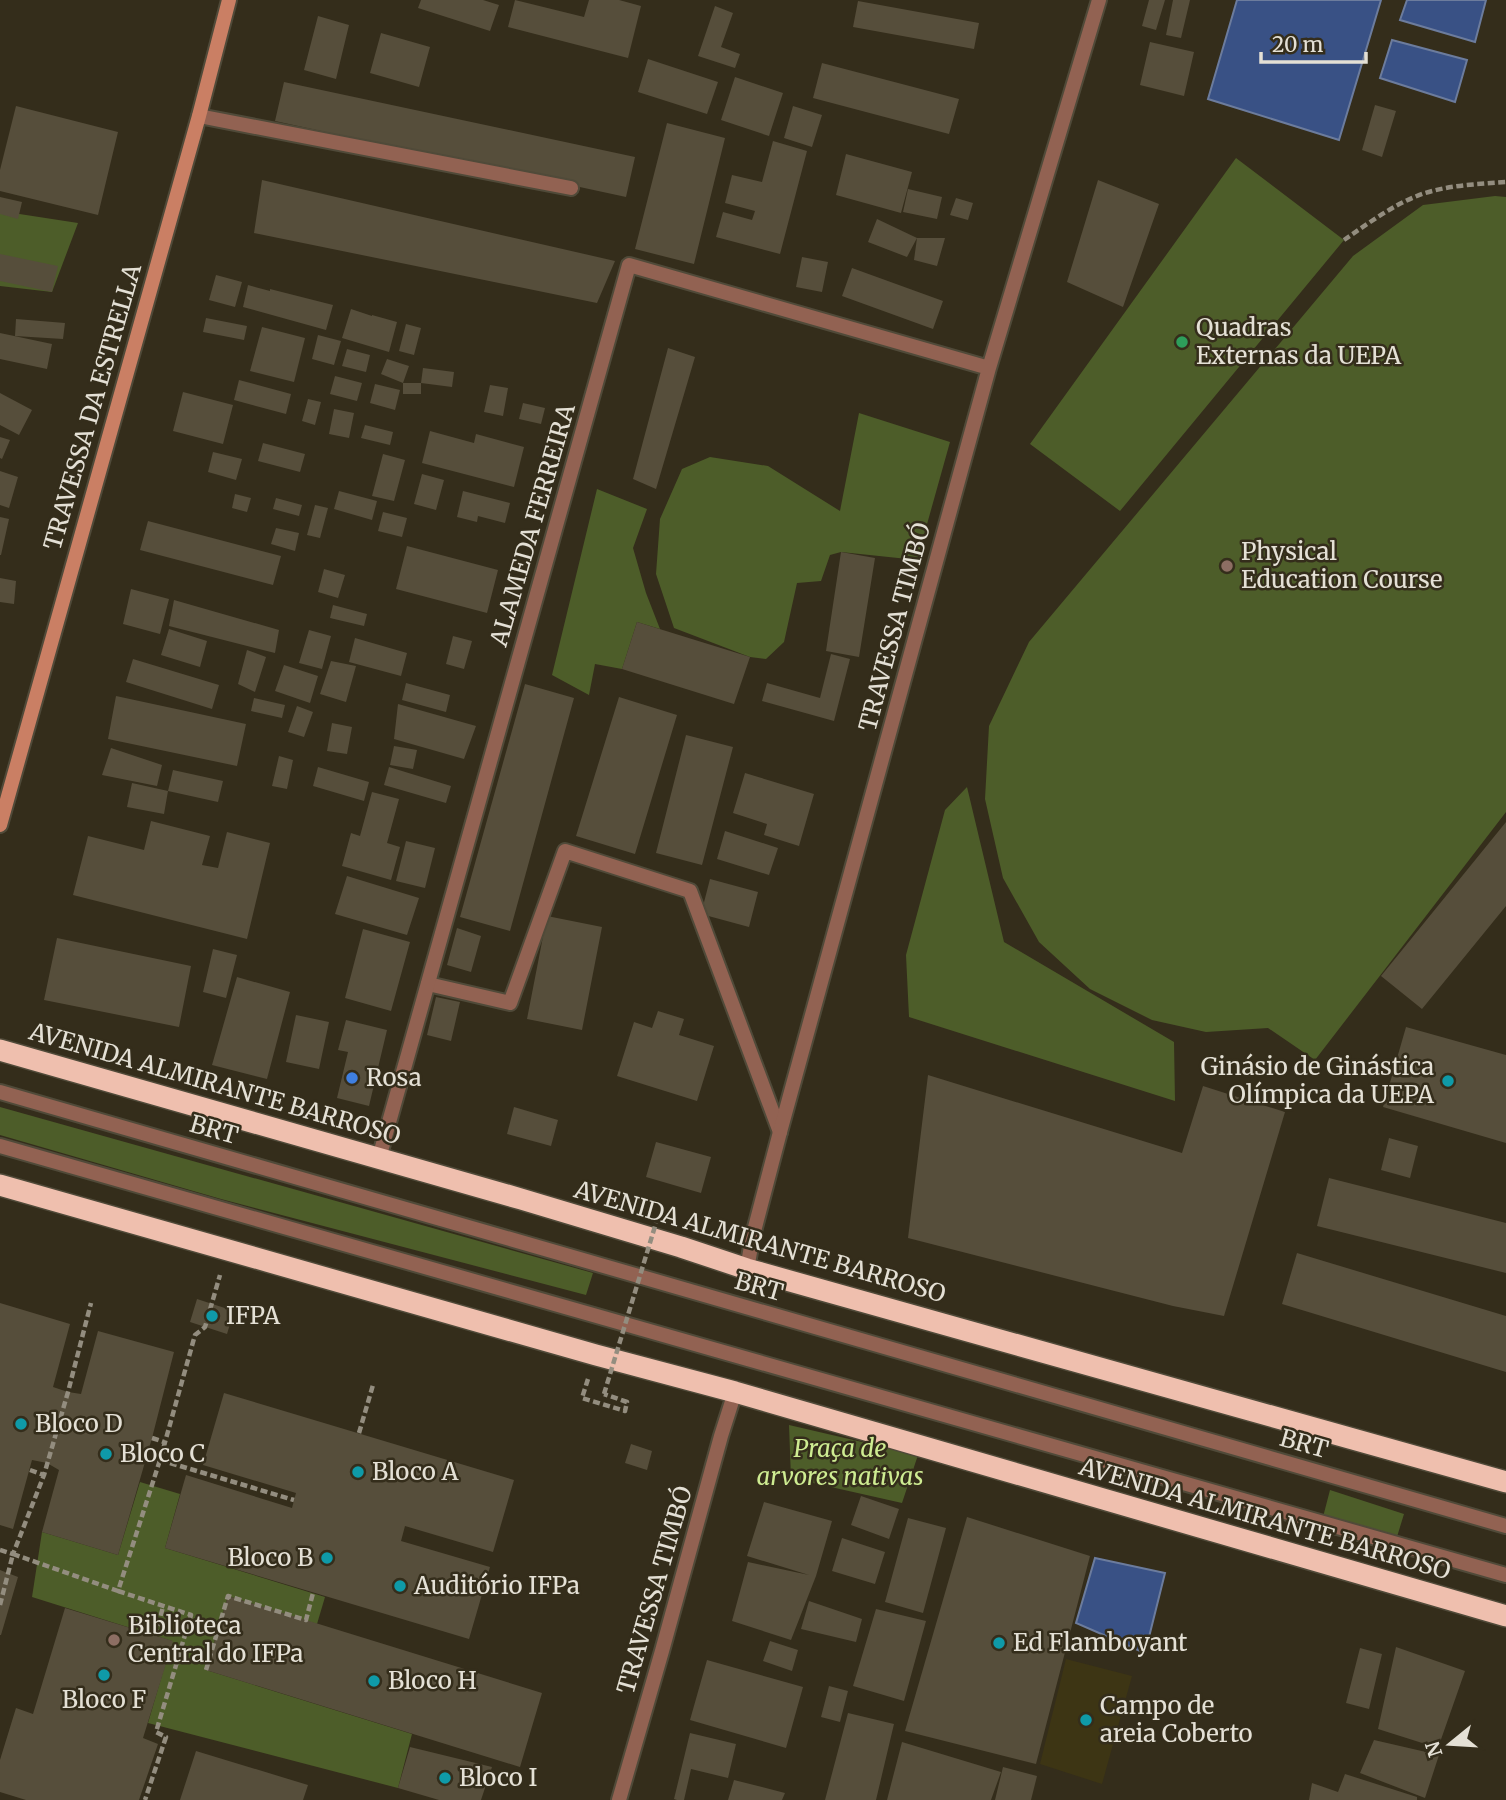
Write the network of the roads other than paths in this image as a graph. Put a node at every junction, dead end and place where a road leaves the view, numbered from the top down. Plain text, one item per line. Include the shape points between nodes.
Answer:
1 (229, 0) edge
2 (1099, 0) edge
3 (198, 116) junction
4 (571, 188) dead end
5 (989, 368) junction
6 (0, 825) edge
7 (428, 984) junction
8 (0, 1050) edge
9 (0, 1092) edge
10 (780, 1132) junction
11 (0, 1146) edge
12 (379, 1158) junction
13 (0, 1185) edge
14 (747, 1269) junction
15 (735, 1391) junction
16 (1506, 1482) edge
17 (1506, 1526) edge
18 (1506, 1575) edge
19 (1506, 1616) edge
20 (619, 1800) edge

1 - 3 street, TRAVESSA DA ESTRELLA
2 - 5 street, TRAVESSA TIMBÓ
3 - 4 street
3 - 6 street, TRAVESSA DA ESTRELLA
5 - 7 street, ALAMEDA FERREIRA via 629,265
5 - 10 street, TRAVESSA TIMBÓ
7 - 10 street via 510,1003 565,851 690,891
7 - 12 street, ALAMEDA FERREIRA
8 - 12 highway, AVENIDA ALMIRANTE BARROSO
9 - 17 street, BRT
10 - 14 street, TRAVESSA TIMBÓ
11 - 18 street
12 - 14 highway, AVENIDA ALMIRANTE BARROSO
13 - 15 highway, AVENIDA ALMIRANTE BARROSO
14 - 16 highway, AVENIDA ALMIRANTE BARROSO
15 - 19 highway, AVENIDA ALMIRANTE BARROSO
15 - 20 street, TRAVESSA TIMBÓ

